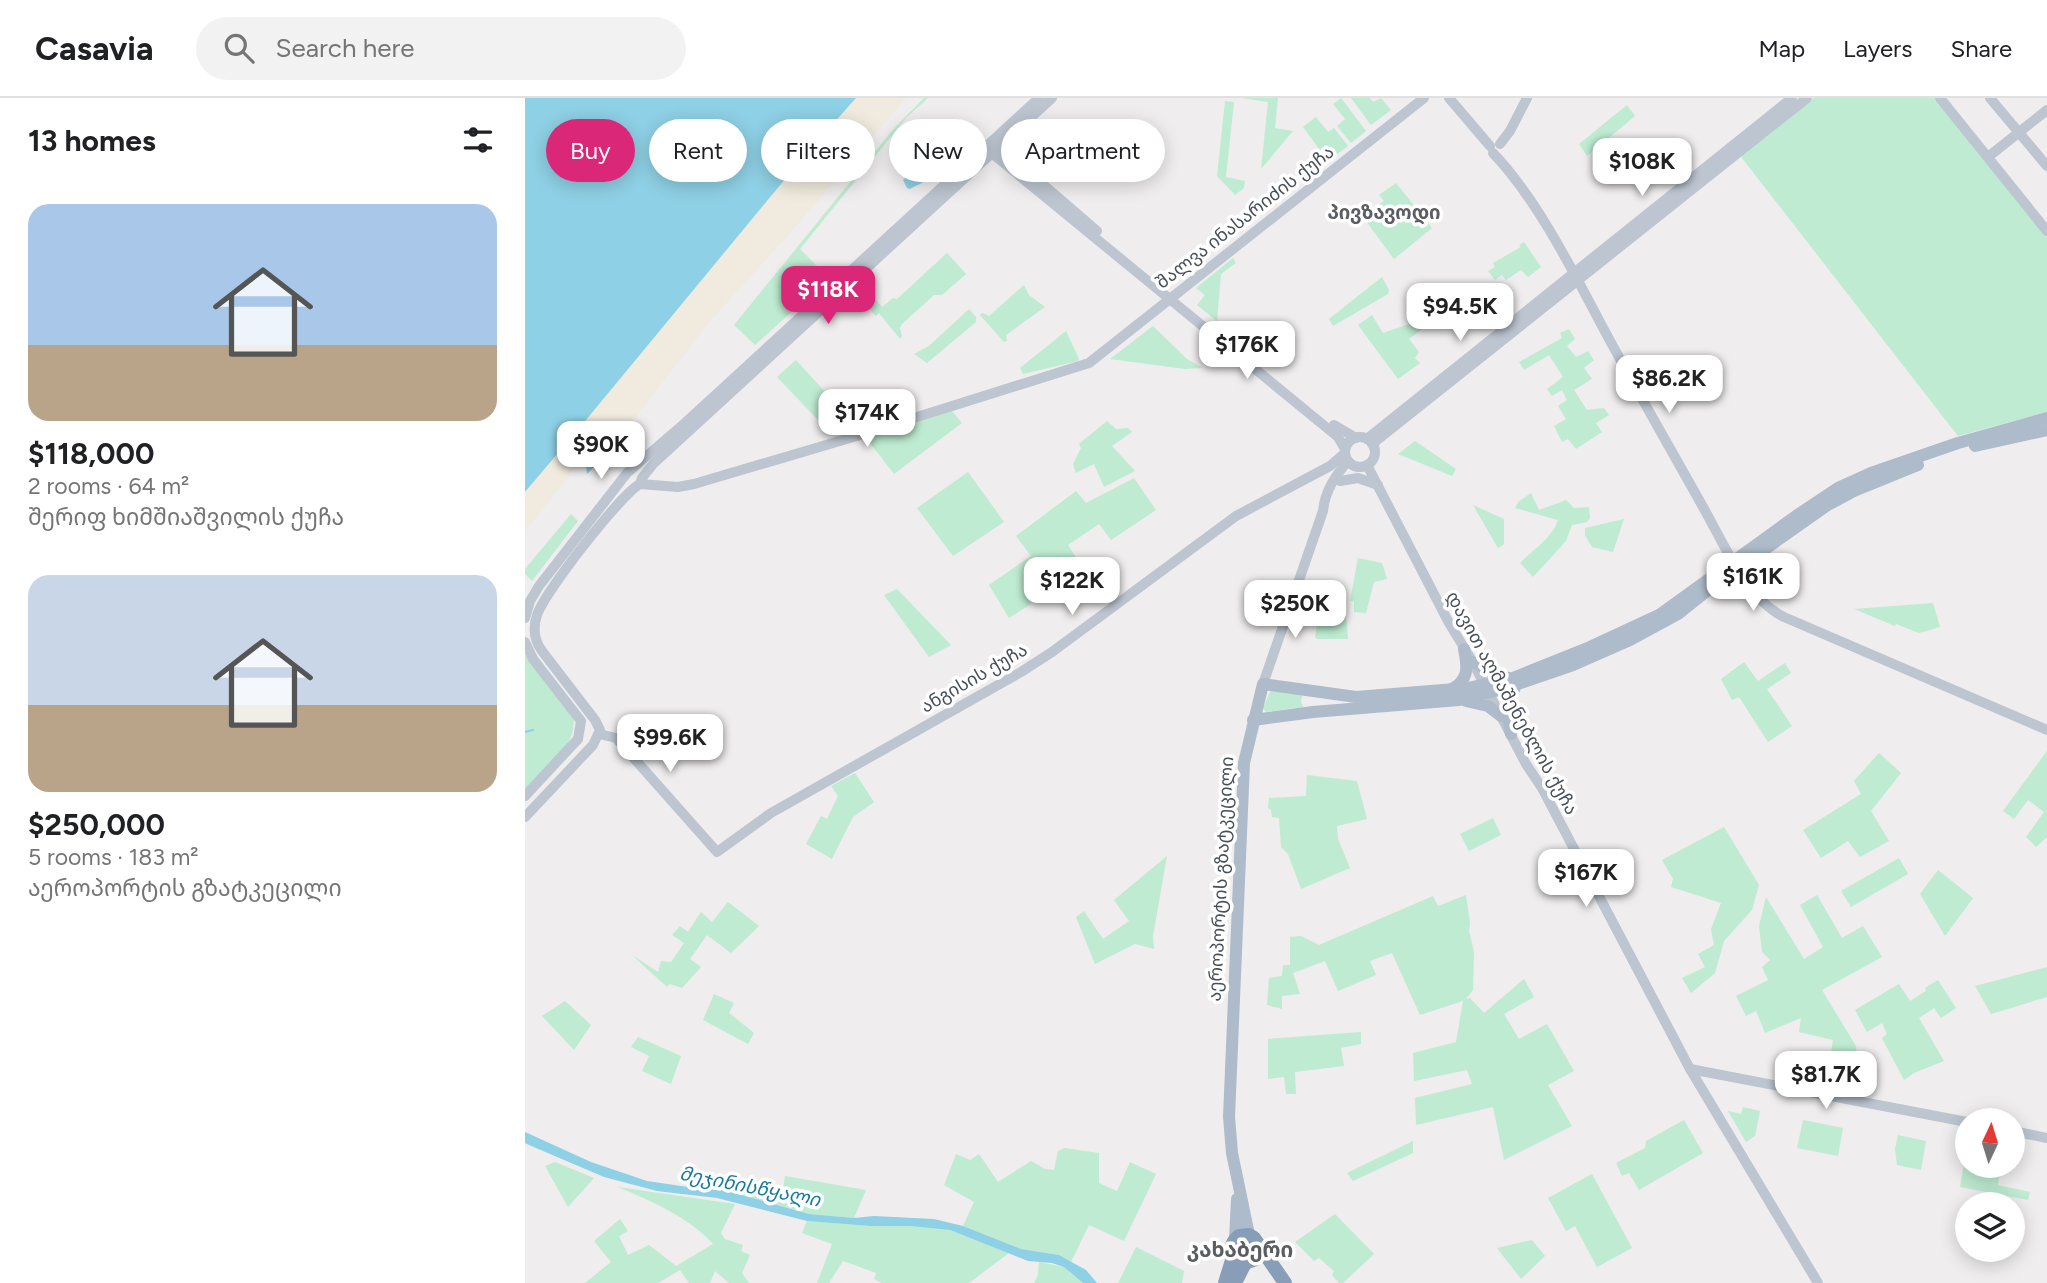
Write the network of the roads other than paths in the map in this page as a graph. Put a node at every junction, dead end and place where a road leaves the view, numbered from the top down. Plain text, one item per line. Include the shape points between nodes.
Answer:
1 (1039, 98) edge
2 (1052, 98) edge
3 (1424, 98) edge
4 (1449, 98) edge
5 (1527, 98) edge
6 (1792, 98) edge
7 (1807, 98) edge
8 (1940, 98) edge
9 (1990, 98) edge
10 (2047, 110) edge
11 (2019, 132) junction
12 (992, 147) junction
13 (1496, 148) junction
14 (1988, 158) junction
15 (2047, 166) edge
16 (2047, 231) edge
17 (1576, 278) junction
18 (1171, 297) junction
19 (2047, 418) edge
20 (2047, 429) edge
21 (1365, 440) junction
22 (1348, 457) junction
23 (1367, 465) junction
24 (629, 473) junction
25 (1340, 481) junction
26 (638, 483) junction
27 (1378, 485) junction
28 (1323, 511) junction
29 (1735, 565) junction
30 (525, 618) edge
31 (525, 642) edge
32 (1464, 649) junction
33 (1473, 662) junction
34 (1515, 681) junction
35 (1263, 684) junction
36 (1487, 689) junction
37 (1313, 691) junction
38 (1448, 691) junction
39 (1459, 700) junction
40 (1313, 712) junction
41 (1500, 716) junction
42 (595, 720) junction
43 (1253, 720) junction
44 (581, 721) junction
45 (2047, 730) edge
46 (599, 733) junction
47 (1511, 734) junction
48 (578, 739) junction
49 (593, 745) junction
50 (525, 796) edge
51 (525, 817) edge
52 (1690, 1069) junction
53 (1955, 1120) edge
54 (2025, 1133) edge
55 (2047, 1138) edge
56 (1242, 1237) junction
57 (1260, 1248) junction
58 (1243, 1261) junction
59 (1225, 1283) edge
60 (1234, 1283) edge
61 (1283, 1283) edge
62 (1818, 1283) edge

1 - 12 street
2 - 12 street
3 - 18 street, შალვა ინასარიძის ქუჩა
4 - 13 street
5 - 13 street
6 - 17 street
7 - 17 street
8 - 14 street
9 - 11 street
10 - 11 street
11 - 14 street
11 - 15 street
12 - 18 street
12 - 24 street
12 - 26 street via 688,430
13 - 17 street
14 - 16 street
17 - 21 street
17 - 29 street
18 - 21 street via 1328,422
18 - 22 street via 1338,437
18 - 26 street, შალვა ინასარიძის ქუჩა via 1089,363 694,484
19 - 29 main road via 1871,472 1838,488
20 - 29 main road via 1963,449 1854,491
21 - 22 street via 1351,440
21 - 23 street via 1375,455
22 - 23 street
22 - 25 street, აეროპორტის გზატკეცილი
22 - 28 street, აეროპორტის გზატკეცილი via 1324,497
22 - 46 street, ანგისის ქუჩა via 1236,516 1052,652 771,813 716,852 616,738
23 - 27 street, დავით აღმაშენებლის ქუჩა
24 - 26 street via 639,472
24 - 30 street via 539,586
25 - 27 street via 1358,478
25 - 28 street, აეროპორტის გზატკეცილი
26 - 42 street via 547,594 535,622 538,646
27 - 32 street, დავით აღმაშენებლის ქუჩა
28 - 35 street, აეროპორტის გზატკეცილი
29 - 34 main road via 1646,622
29 - 45 street via 1774,612
31 - 44 street
32 - 33 street, დავით აღმაშენებლის ქუჩა
32 - 38 main road via 1466,676
33 - 34 main road
33 - 36 street, დავით აღმაშენებლის ქუჩა
34 - 36 main road
34 - 47 main road via 1508,705
35 - 37 main road
35 - 43 main road, აეროპორტის გზატკეცილი
36 - 38 main road
36 - 39 main road
36 - 41 street, დავით აღმაშენებლის ქუჩა
37 - 38 main road via 1356,696
37 - 40 main road via 1305,702
39 - 40 main road
39 - 41 main road via 1483,704
40 - 43 main road
41 - 47 street, დავით აღმაშენებლის ქუჩა
42 - 44 street
42 - 46 street
43 - 56 main road, აეროპორტის გზატკეცილი via 1244,763 1229,1117
44 - 48 street
46 - 49 street
47 - 52 street, დავით აღმაშენებლის ქუჩა
48 - 49 street
48 - 50 street
49 - 51 street
52 - 53 street
52 - 62 street, დავით აღმაშენებლის ქუჩა
54 - 55 street
56 - 57 highway via 1258,1242
56 - 58 highway via 1231,1248
57 - 58 highway via 1256,1259
57 - 61 highway
58 - 59 highway
58 - 60 highway
58 - 61 highway via 1266,1269

